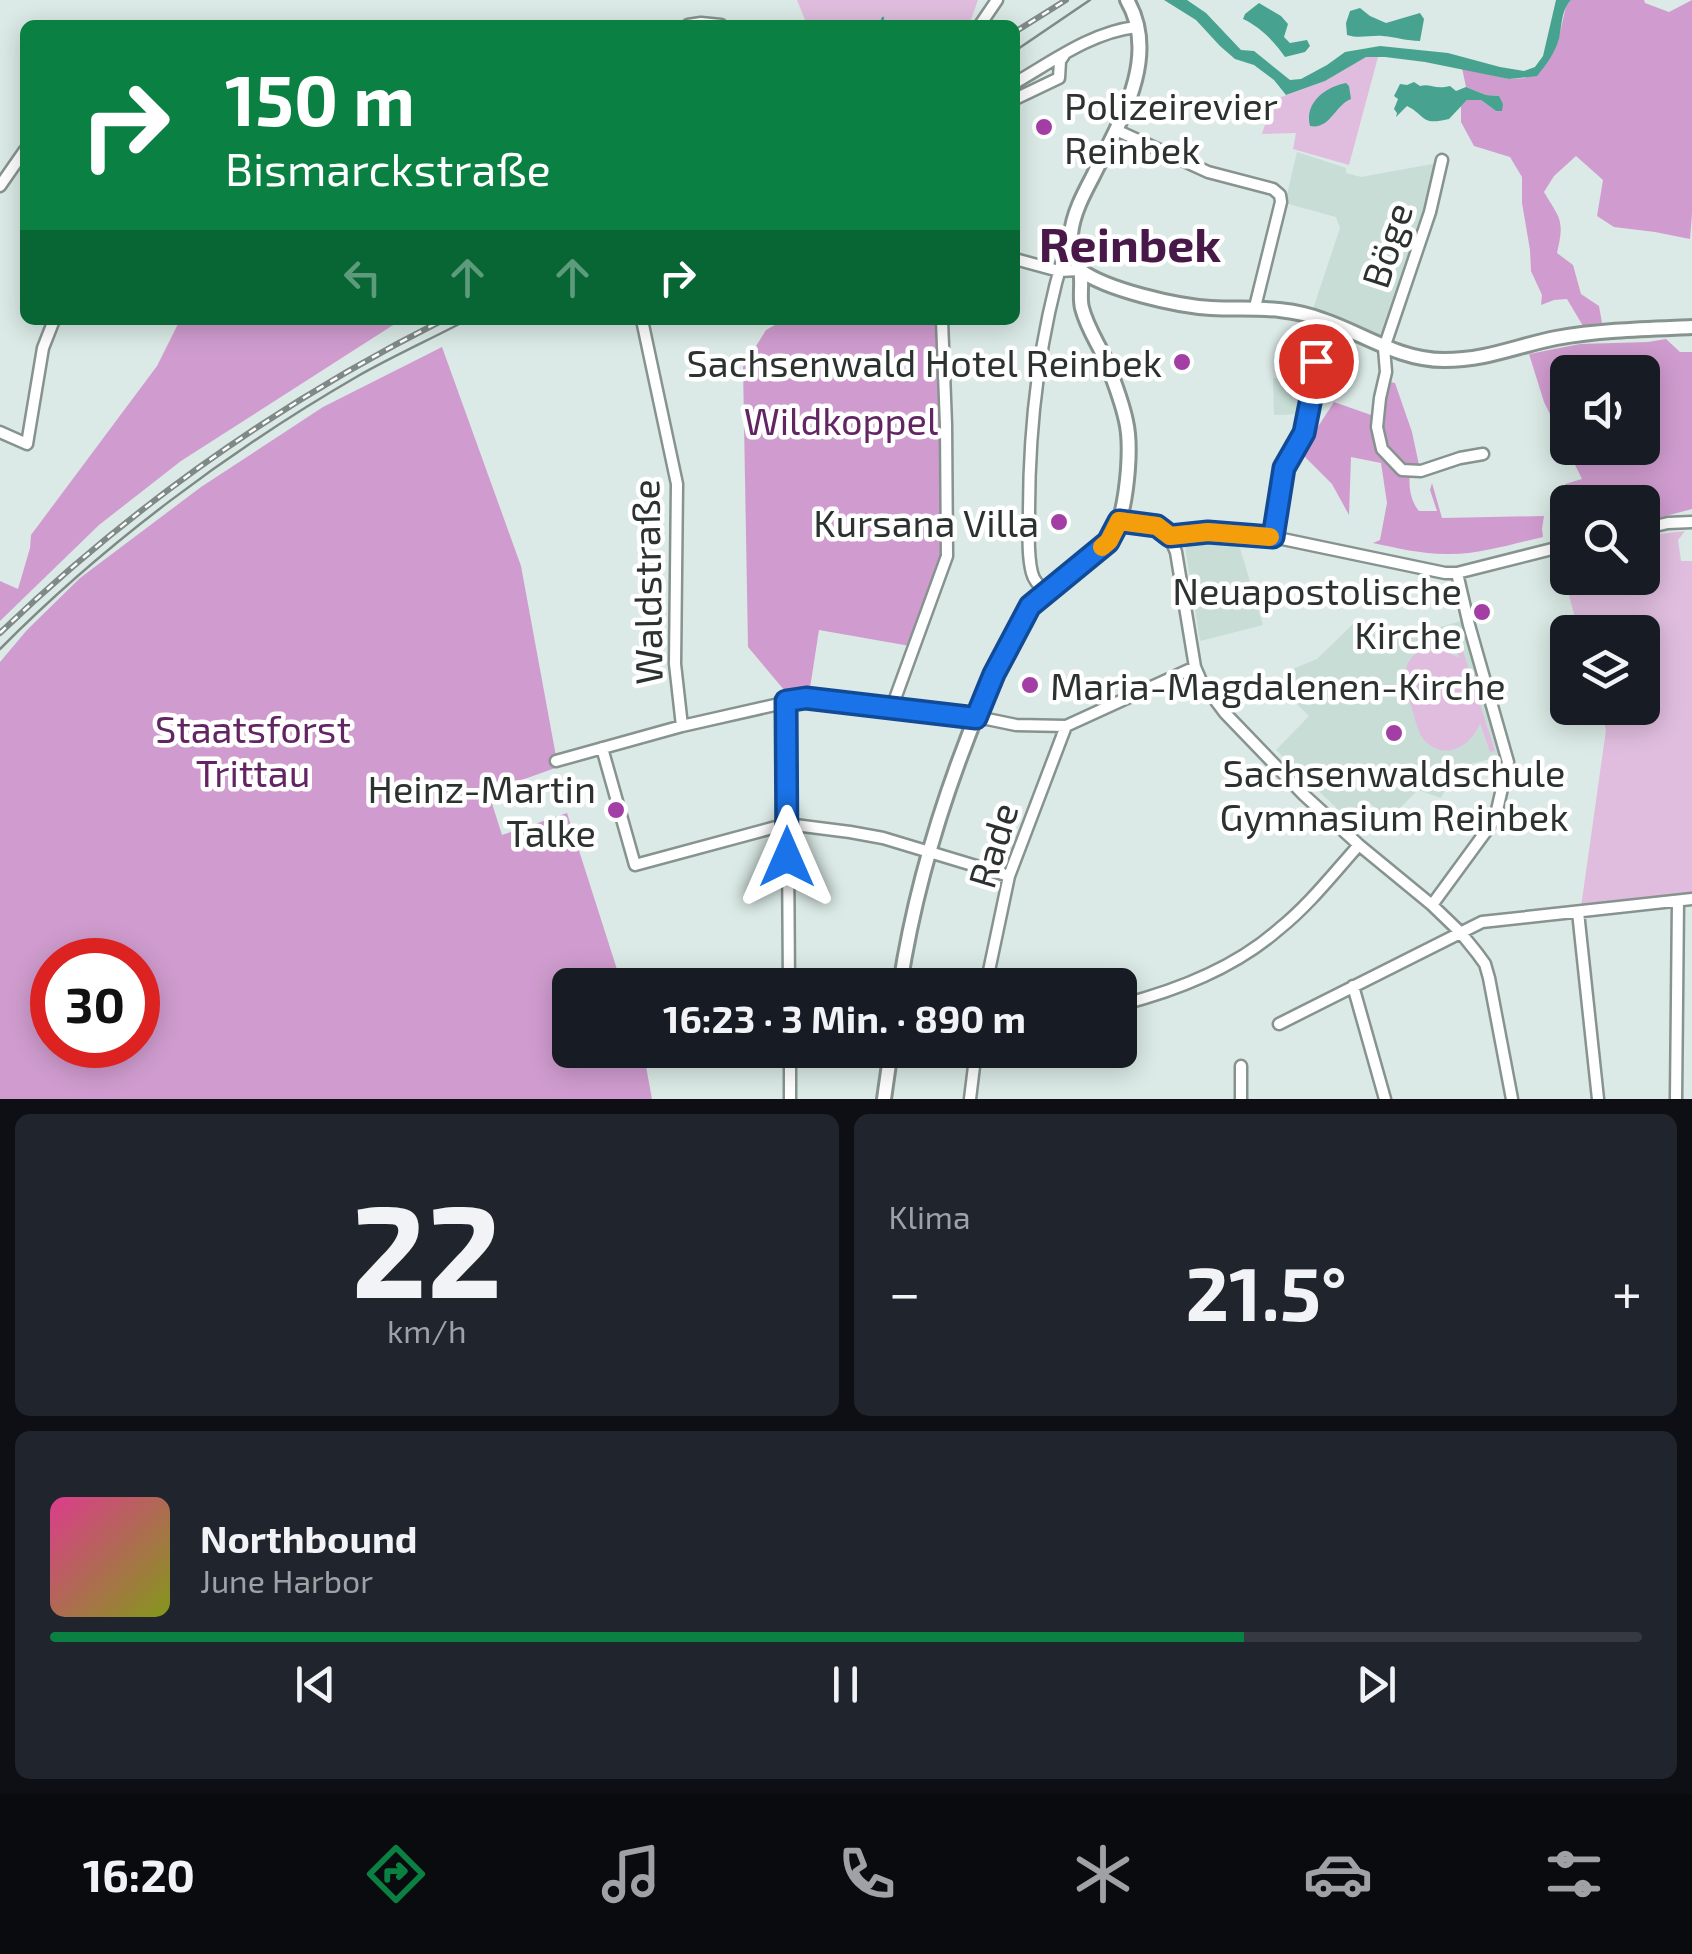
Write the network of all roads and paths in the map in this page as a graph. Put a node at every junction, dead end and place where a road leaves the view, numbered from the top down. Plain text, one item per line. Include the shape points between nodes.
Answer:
1 (1127, 0) edge
2 (1136, 27) junction
3 (1064, 54) junction
4 (1020, 80) edge
5 (1020, 97) edge
6 (1116, 130) junction
7 (20, 157) edge
8 (1442, 160) dead end
9 (0, 186) edge
10 (1071, 232) junction
11 (1020, 261) edge
12 (1059, 270) junction
13 (1080, 270) junction
14 (1109, 284) junction
15 (1081, 286) junction
16 (1081, 303) junction
17 (1255, 307) junction
18 (52, 325) edge
19 (643, 325) edge
20 (942, 325) edge
21 (1692, 327) edge
22 (1384, 348) junction
23 (1316, 361) dead end
24 (0, 432) edge
25 (1483, 454) dead end
26 (1119, 521) junction
27 (1692, 522) edge
28 (1660, 524) edge
29 (1170, 536) junction
30 (1273, 537) junction
31 (1550, 549) edge
32 (1457, 572) junction
33 (1045, 591) junction
34 (1195, 667) junction
35 (786, 701) junction
36 (892, 708) junction
37 (976, 718) junction
38 (682, 726) junction
39 (1066, 726) junction
40 (602, 748) junction
41 (556, 761) dead end
42 (787, 824) junction
43 (1359, 845) junction
44 (928, 852) junction
45 (1009, 876) junction
46 (1692, 899) edge
47 (1678, 901) junction
48 (1432, 905) junction
49 (1578, 912) junction
50 (1460, 932) junction
51 (789, 968) edge
52 (903, 968) edge
53 (990, 968) edge
54 (1353, 986) junction
55 (1137, 1000) edge
56 (1279, 1024) dead end
57 (1241, 1066) dead end
58 (790, 1068) edge
59 (888, 1068) edge
60 (974, 1068) edge
61 (790, 1099) edge
62 (884, 1099) edge
63 (970, 1099) edge
64 (1241, 1099) edge
65 (1385, 1099) edge
66 (1512, 1099) edge
67 (1598, 1099) edge
68 (1676, 1099) edge

1 - 2 main road
2 - 3 street
2 - 6 main road via 1138,69
3 - 4 street
3 - 5 street via 1059,78
6 - 10 main road
6 - 17 street via 1280,196
7 - 9 street
8 - 22 street, Böge
10 - 12 street
10 - 13 main road
11 - 12 street
12 - 13 street
12 - 33 street via 1034,405 1029,491 1031,568
13 - 14 main road
13 - 15 main road
14 - 15 main road
14 - 16 main road
14 - 17 main road via 1183,305
15 - 16 main road
16 - 26 main road via 1126,420
17 - 22 main road via 1321,319
18 - 24 street via 27,444
19 - 38 street, Waldstraße via 677,484 675,664
20 - 36 street via 948,556
21 - 22 main road via 1599,331 1465,360 1424,360
22 - 25 street, Böge via 1378,427 1386,456 1415,472
23 - 30 street via 1304,433 1284,468
26 - 29 street via 1157,526
26 - 33 main road via 1108,542
27 - 28 street
29 - 30 street
29 - 34 street
30 - 32 street
31 - 32 street
32 - 48 street via 1508,762 1495,820
33 - 37 main road via 1023,616
34 - 39 street
34 - 43 street via 1225,713
35 - 36 street
35 - 38 street
35 - 42 street
36 - 37 street
37 - 39 street
37 - 44 main road
38 - 40 street
39 - 45 street, Rade
40 - 41 street
40 - 42 street via 635,865
42 - 44 street
42 - 51 street
43 - 48 street
43 - 55 street via 1278,930 1244,955
44 - 45 street
44 - 52 main road
45 - 53 street, Rade
46 - 47 street
47 - 49 street
47 - 68 street
48 - 50 street
49 - 50 street via 1487,922
49 - 67 street
50 - 54 street
50 - 66 street via 1485,964
54 - 56 street
54 - 65 street
57 - 64 street
58 - 61 street
59 - 62 main road
60 - 63 street

